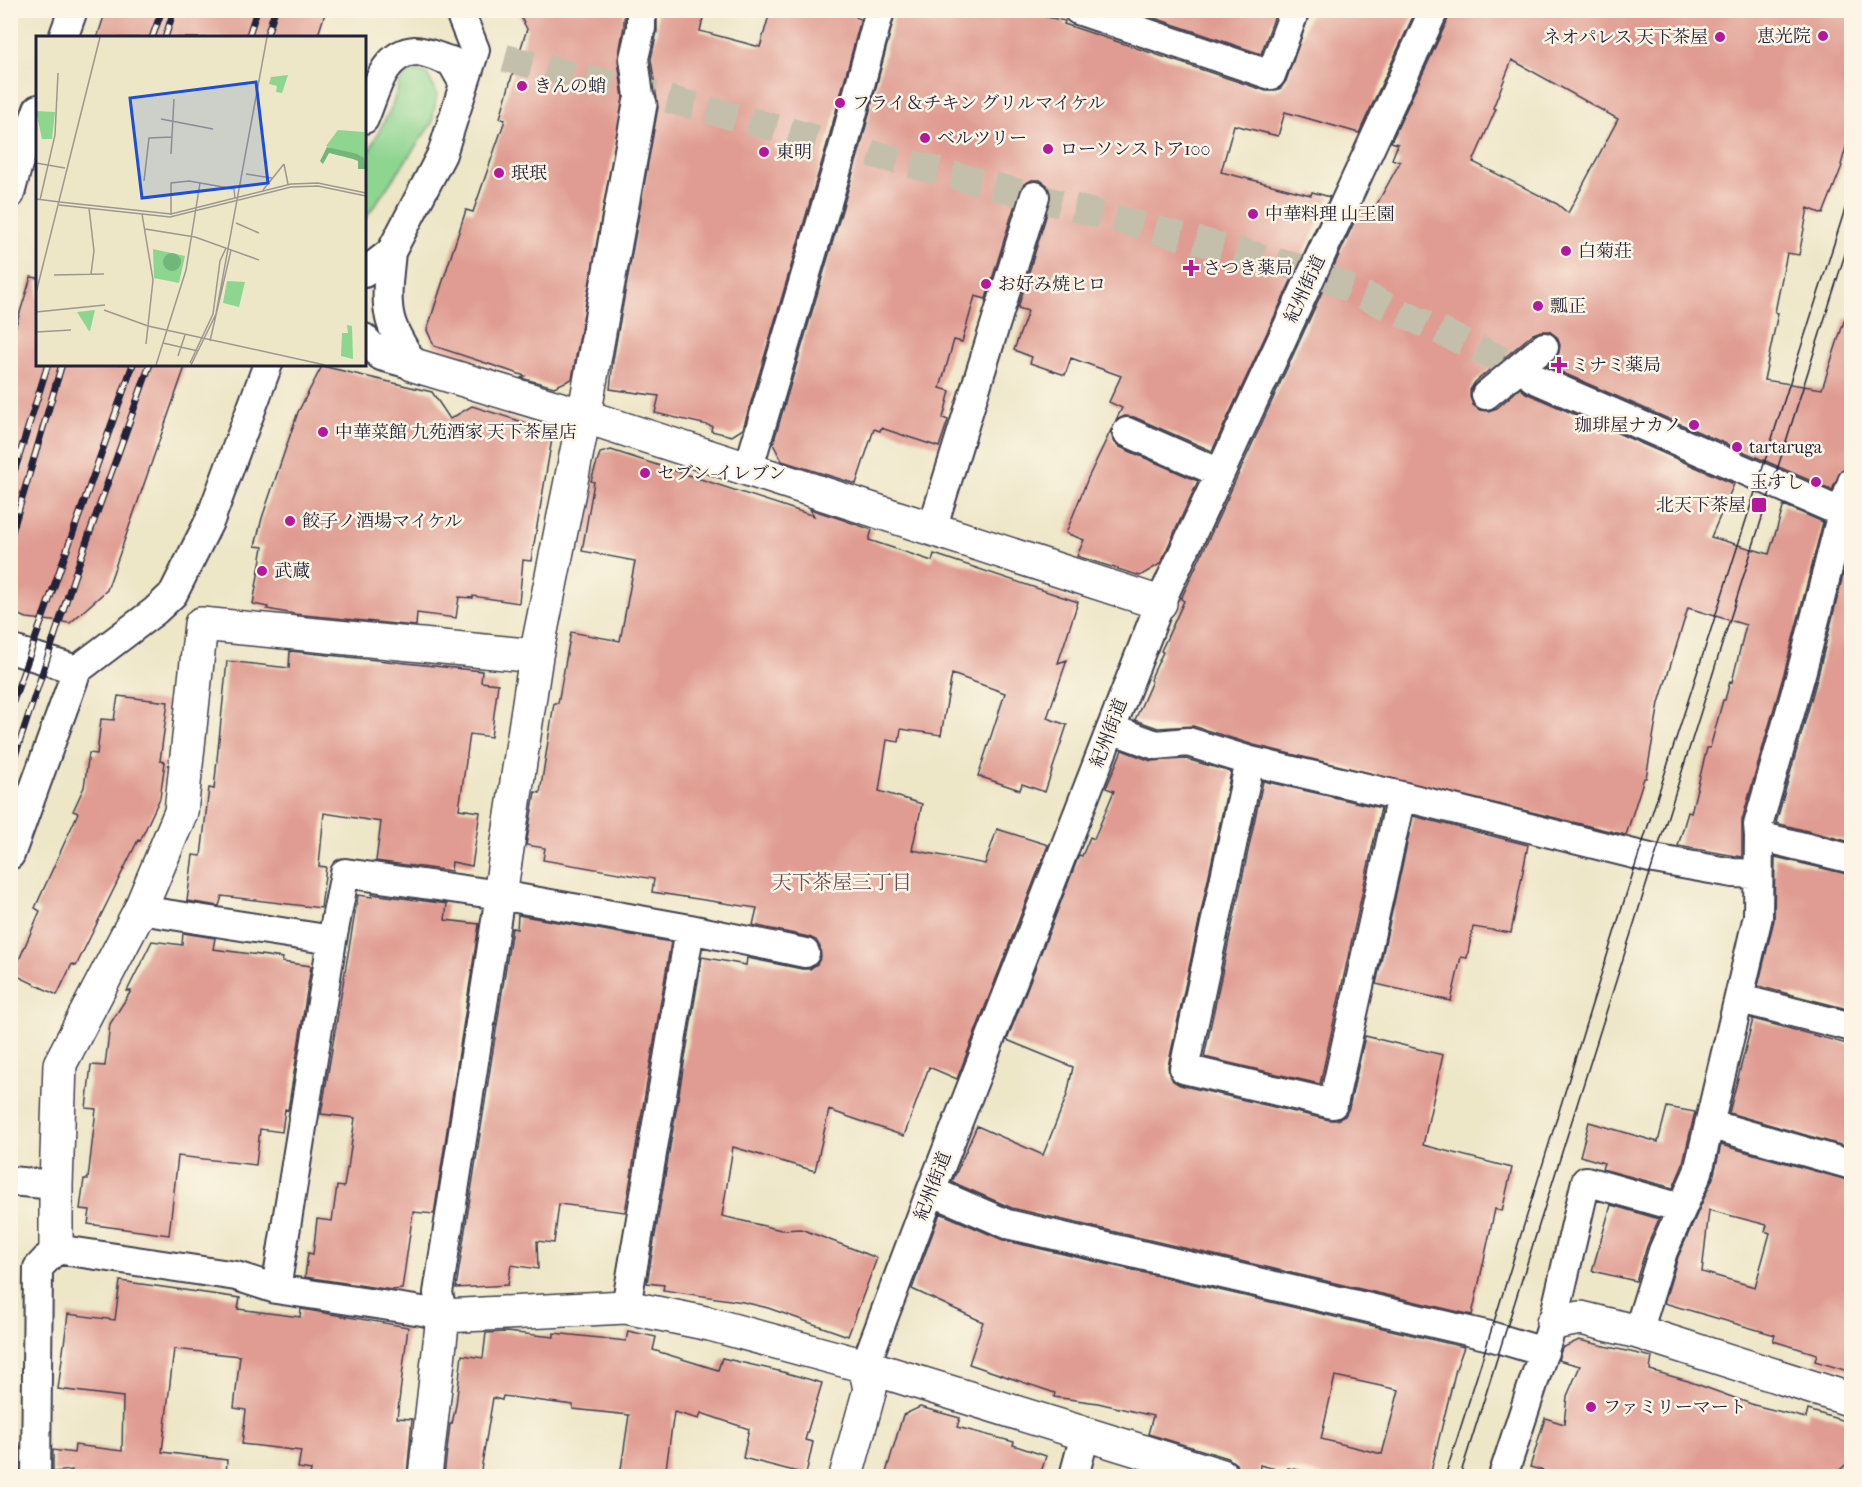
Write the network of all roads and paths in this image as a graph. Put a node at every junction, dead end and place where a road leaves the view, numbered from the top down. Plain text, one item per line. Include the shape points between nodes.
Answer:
1 (73, 10) edge
2 (459, 10) edge
3 (641, 10) edge
4 (880, 10) edge
5 (1078, 10) edge
6 (1295, 10) edge
7 (1434, 11) edge
8 (64, 36) edge
9 (464, 84) junction
10 (640, 104) joint
11 (366, 113) edge
12 (36, 114) edge
13 (10, 194) edge
14 (1035, 196) dead end
15 (391, 252) junction
16 (366, 271) edge
17 (366, 340) edge
18 (1544, 347) dead end
19 (414, 365) junction
20 (267, 366) edge
21 (1533, 378) tunnel mouth
22 (1486, 395) dead end
23 (584, 416) junction
24 (1127, 432) dead end
25 (748, 470) junction
26 (1220, 473) junction
27 (1851, 482) edge
28 (1847, 515) edge
29 (932, 529) junction
30 (173, 594) junction
31 (1160, 603) junction
32 (201, 624) junction
33 (10, 649) edge
34 (536, 656) junction
35 (77, 669) junction
36 (1111, 729) junction
37 (1250, 761) junction
38 (1401, 796) junction
39 (1760, 836) junction
40 (10, 855) edge
41 (1851, 859) edge
42 (1758, 874) junction
43 (500, 895) junction
44 (140, 910) junction
45 (690, 929) junction
46 (332, 940) junction
47 (806, 953) dead end
48 (1740, 999) junction
49 (1851, 1026) edge
50 (1709, 1124) junction
51 (1851, 1164) edge
52 (10, 1181) edge
53 (56, 1185) junction
54 (931, 1191) junction
55 (1681, 1208) junction
56 (56, 1249) junction
57 (276, 1289) junction
58 (626, 1307) junction
59 (443, 1316) junction
60 (1638, 1332) junction
61 (1548, 1338) junction
62 (864, 1366) junction
63 (1851, 1400) edge
64 (1085, 1435) junction
65 (36, 1476) edge
66 (425, 1476) edge
67 (846, 1476) edge
68 (1074, 1476) edge
69 (1222, 1476) edge
70 (1503, 1476) edge

1 - 8 street
2 - 9 street via 475,50
3 - 10 street via 634,58
4 - 25 street
5 - 6 street via 1271,75
7 - 26 street, 紀州街道
9 - 11 street via 452,62 416,51 393,59
9 - 15 street via 442,154
10 - 23 street
12 - 13 street
14 - 29 street
15 - 16 street
15 - 19 street via 387,295 390,319
17 - 19 street via 381,356
18 - 22 street
19 - 23 street
20 - 30 street via 210,520
21 - 28 street
23 - 25 street
23 - 34 street
24 - 26 street
25 - 29 street
26 - 31 street, 紀州街道
27 - 28 street
28 - 39 street via 1758,825
29 - 31 street
30 - 32 street
30 - 35 street
31 - 36 street, 紀州街道
32 - 34 street
32 - 44 street via 181,812
33 - 35 street
34 - 43 street
35 - 40 street
36 - 37 street via 1156,746 1188,742
36 - 54 street, 紀州街道
37 - 38 street
37 - 38 street via 1184,1069 1333,1104
38 - 42 street via 1654,859
39 - 41 street
39 - 42 street
42 - 48 street via 1758,916
43 - 45 street
43 - 46 street via 345,873
43 - 59 street via 438,1293
44 - 46 street
44 - 53 street via 60,1064
45 - 47 street
45 - 58 street
46 - 57 street
48 - 49 street
48 - 50 street
50 - 51 street
50 - 55 street via 1698,1172
52 - 53 street
53 - 56 street
54 - 61 street via 1007,1224 1490,1336
54 - 62 street, 紀州街道
55 - 60 street
55 - 61 street via 1586,1181
56 - 57 street via 236,1276
56 - 65 street via 38,1268
57 - 59 street
58 - 59 street
58 - 62 street via 710,1324
59 - 66 street
60 - 61 street via 1581,1318
60 - 63 street
61 - 70 street
62 - 64 street
62 - 67 street, 紀州街道 via 870,1389
64 - 68 street
64 - 69 street

